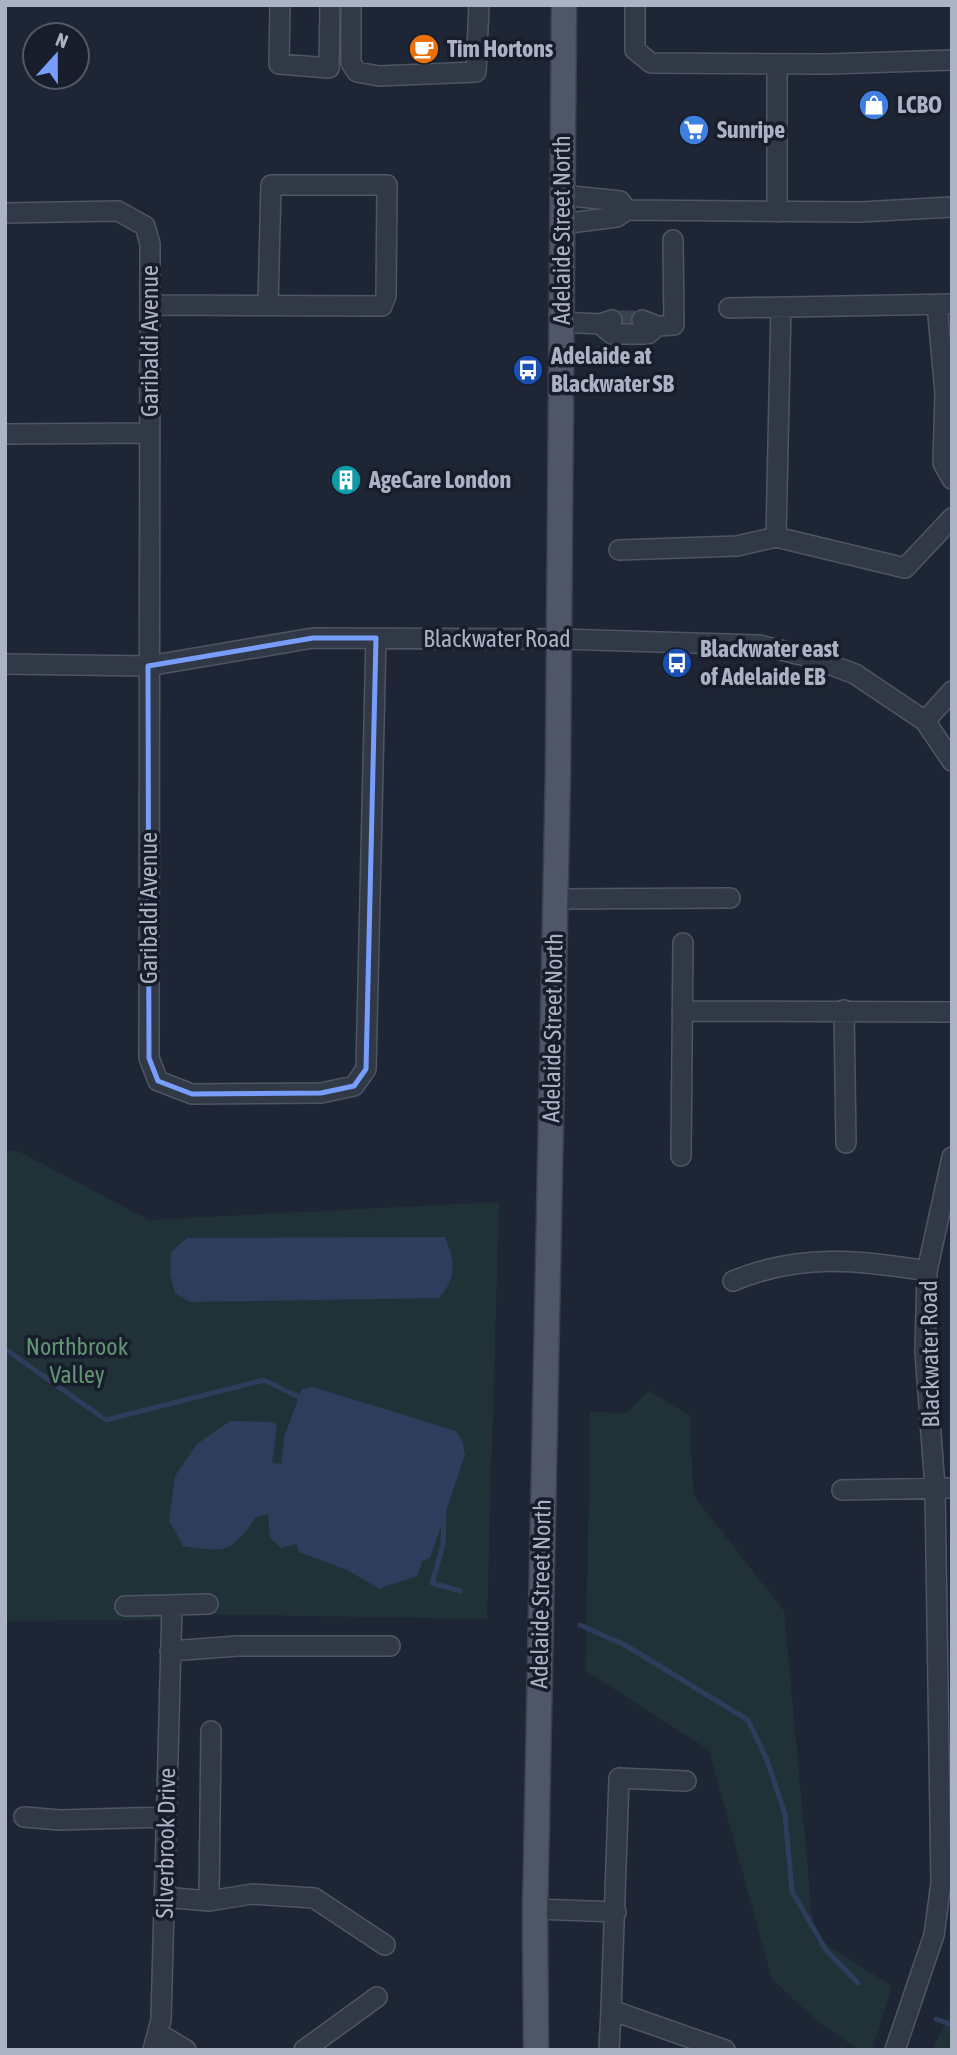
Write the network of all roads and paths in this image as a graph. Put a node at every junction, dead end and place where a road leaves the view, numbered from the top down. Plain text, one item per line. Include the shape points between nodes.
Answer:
1 (280, 5) edge
2 (330, 5) edge
3 (351, 5) edge
4 (479, 5) edge
5 (564, 5) edge
6 (635, 5) edge
7 (952, 61) edge
8 (777, 64) junction
9 (562, 195) junction
10 (952, 207) edge
11 (627, 209) junction
12 (777, 212) junction
13 (5, 213) edge
14 (562, 224) junction
15 (673, 240) dead end
16 (944, 304) edge
17 (150, 305) junction
18 (268, 305) junction
19 (781, 307) junction
20 (729, 308) dead end
21 (561, 322) junction
22 (149, 433) junction
23 (5, 434) edge
24 (952, 479) edge
25 (952, 518) edge
26 (776, 537) junction
27 (619, 550) dead end
28 (376, 638) junction
29 (559, 639) junction
30 (5, 664) edge
31 (148, 666) junction
32 (952, 691) edge
33 (925, 721) junction
34 (952, 761) edge
35 (730, 898) dead end
36 (555, 899) junction
37 (683, 943) dead end
38 (844, 1010) junction
39 (682, 1011) junction
40 (952, 1012) edge
41 (846, 1143) dead end
42 (681, 1156) dead end
43 (952, 1157) edge
44 (928, 1271) junction
45 (733, 1281) dead end
46 (943, 1488) edge
47 (842, 1490) dead end
48 (208, 1604) dead end
49 (172, 1605) junction
50 (125, 1606) dead end
51 (171, 1642) junction
52 (390, 1646) dead end
53 (945, 1718) edge
54 (211, 1731) dead end
55 (686, 1781) dead end
56 (24, 1817) dead end
57 (166, 1817) junction
58 (164, 1897) junction
59 (209, 1901) junction
60 (535, 1909) junction
61 (616, 1912) junction
62 (385, 1945) dead end
63 (377, 1997) dead end
64 (611, 2010) junction
65 (155, 2042) edge
66 (186, 2050) edge
67 (304, 2050) edge
68 (536, 2050) edge
69 (609, 2050) edge
70 (725, 2050) edge
71 (895, 2050) edge

1 - 2 street via 279,64 329,68
3 - 4 street via 351,63 357,72 379,76 476,72
5 - 9 main road, Adelaide Street North
6 - 8 street via 635,50 651,63
7 - 8 street
8 - 12 street
9 - 11 street via 620,201
9 - 14 main road, Adelaide Street North
10 - 12 street
11 - 12 street
11 - 14 street via 617,218
13 - 17 street, Garibaldi Avenue via 118,211 145,226 150,244
14 - 21 main road, Adelaide Street North
15 - 21 street via 674,325 650,323 648,334 612,334 608,322
16 - 19 street
16 - 24 street via 943,464
17 - 18 street
17 - 22 street, Garibaldi Avenue
18 - 18 street via 382,306 386,296 387,185 271,185
19 - 20 street
19 - 26 street
21 - 29 main road, Adelaide Street North
22 - 23 street
22 - 31 street, Garibaldi Avenue
25 - 26 street via 905,568
26 - 27 street via 737,546
28 - 29 street, Blackwater Road
28 - 31 street, Blackwater Road via 313,638
28 - 31 street, Garibaldi Avenue via 366,1069 354,1086 321,1093 192,1094 158,1081 149,1058
29 - 33 street, Blackwater Road via 759,645 855,674
29 - 36 main road, Adelaide Street North
30 - 31 street, Blackwater Road
32 - 33 street
33 - 34 street, Blackwater Road
35 - 36 street
36 - 60 main road, Adelaide Street North
37 - 39 street
38 - 39 street
38 - 40 street
38 - 41 street
39 - 42 street
43 - 44 street, Blackwater Road
44 - 45 street via 852,1260 813,1260 761,1269
44 - 46 street, Blackwater Road via 925,1352
46 - 47 street
46 - 53 street, Blackwater Road
48 - 49 street
49 - 50 street
49 - 51 street, Silverbrook Drive
51 - 52 street
51 - 57 street, Silverbrook Drive
53 - 71 street, Blackwater Road via 941,1883 934,1935
54 - 59 street
55 - 61 street via 619,1779
56 - 57 street
57 - 58 street, Silverbrook Drive
58 - 59 street
58 - 65 street, Silverbrook Drive via 161,2020
59 - 62 street via 252,1894 314,1898
60 - 61 street
60 - 68 main road, Adelaide Street North
61 - 64 street
63 - 67 street
64 - 69 street
64 - 70 street
65 - 66 street

